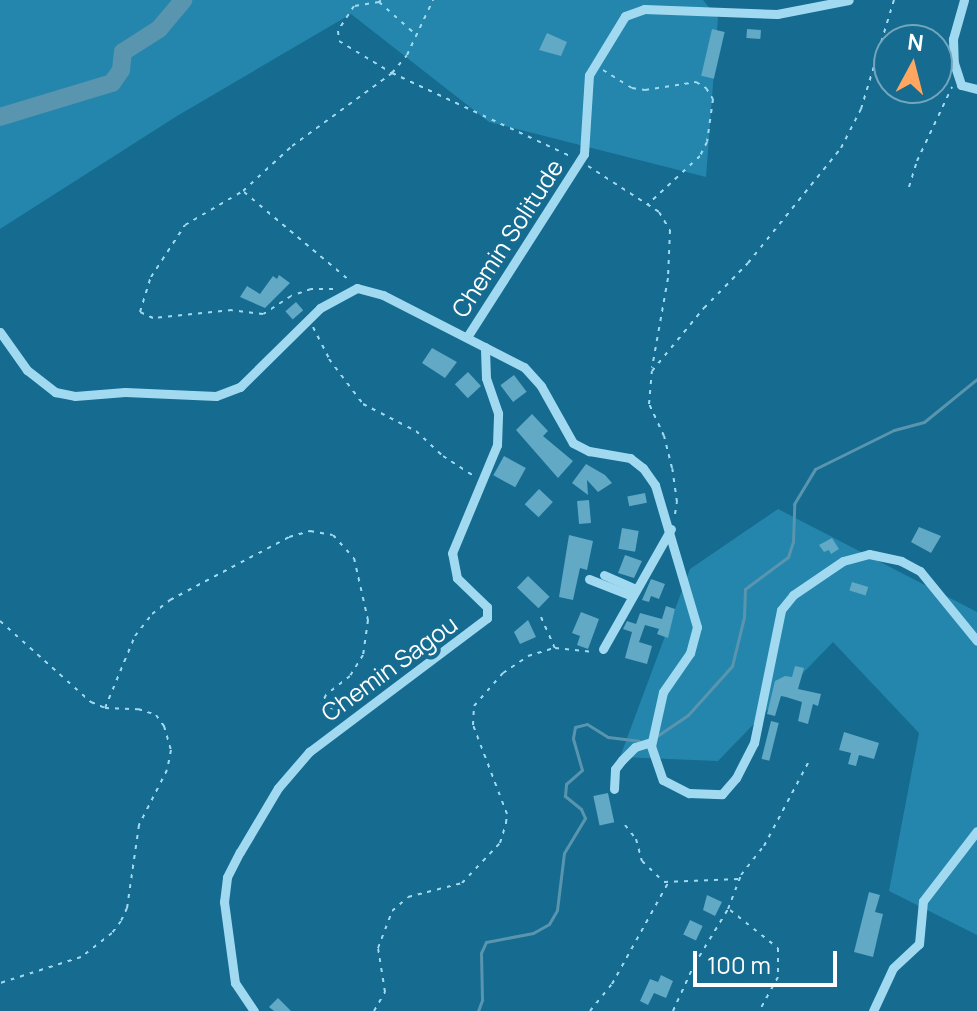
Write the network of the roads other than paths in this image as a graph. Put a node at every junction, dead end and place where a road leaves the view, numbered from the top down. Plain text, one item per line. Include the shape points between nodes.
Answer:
1 (849, 0) edge
2 (964, 0) edge
3 (977, 89) edge
4 (0, 332) edge
5 (467, 337) junction
6 (485, 347) junction
7 (671, 529) junction
8 (604, 575) dead end
9 (589, 579) dead end
10 (634, 592) junction
11 (977, 641) edge
12 (603, 649) road end
13 (651, 742) junction
14 (614, 789) dead end
15 (977, 831) edge
16 (254, 1011) edge
17 (873, 1011) edge

1 - 5 street, Chemin Solitude via 777,14 637,10 625,16 594,63 581,161
2 - 3 street via 953,39 957,79 964,87
4 - 5 street via 27,370 55,392 75,396 216,396 240,387 309,318 357,288 383,295
5 - 6 street
6 - 7 street via 530,372 573,443 589,451 623,455 643,468
6 - 16 street, Chemin Sagou via 486,378 500,429 452,553 457,578 487,607 487,618 291,770 227,877 224,902 232,972
7 - 10 street
7 - 13 street via 696,634 690,653 663,692
8 - 10 street
9 - 10 street
10 - 12 street
11 - 13 street via 920,571 886,557 853,557 793,595 781,610 754,743 726,791 702,795 670,785 656,768
13 - 14 street via 635,747 622,760 615,769
15 - 17 street via 925,897 919,944 893,968

